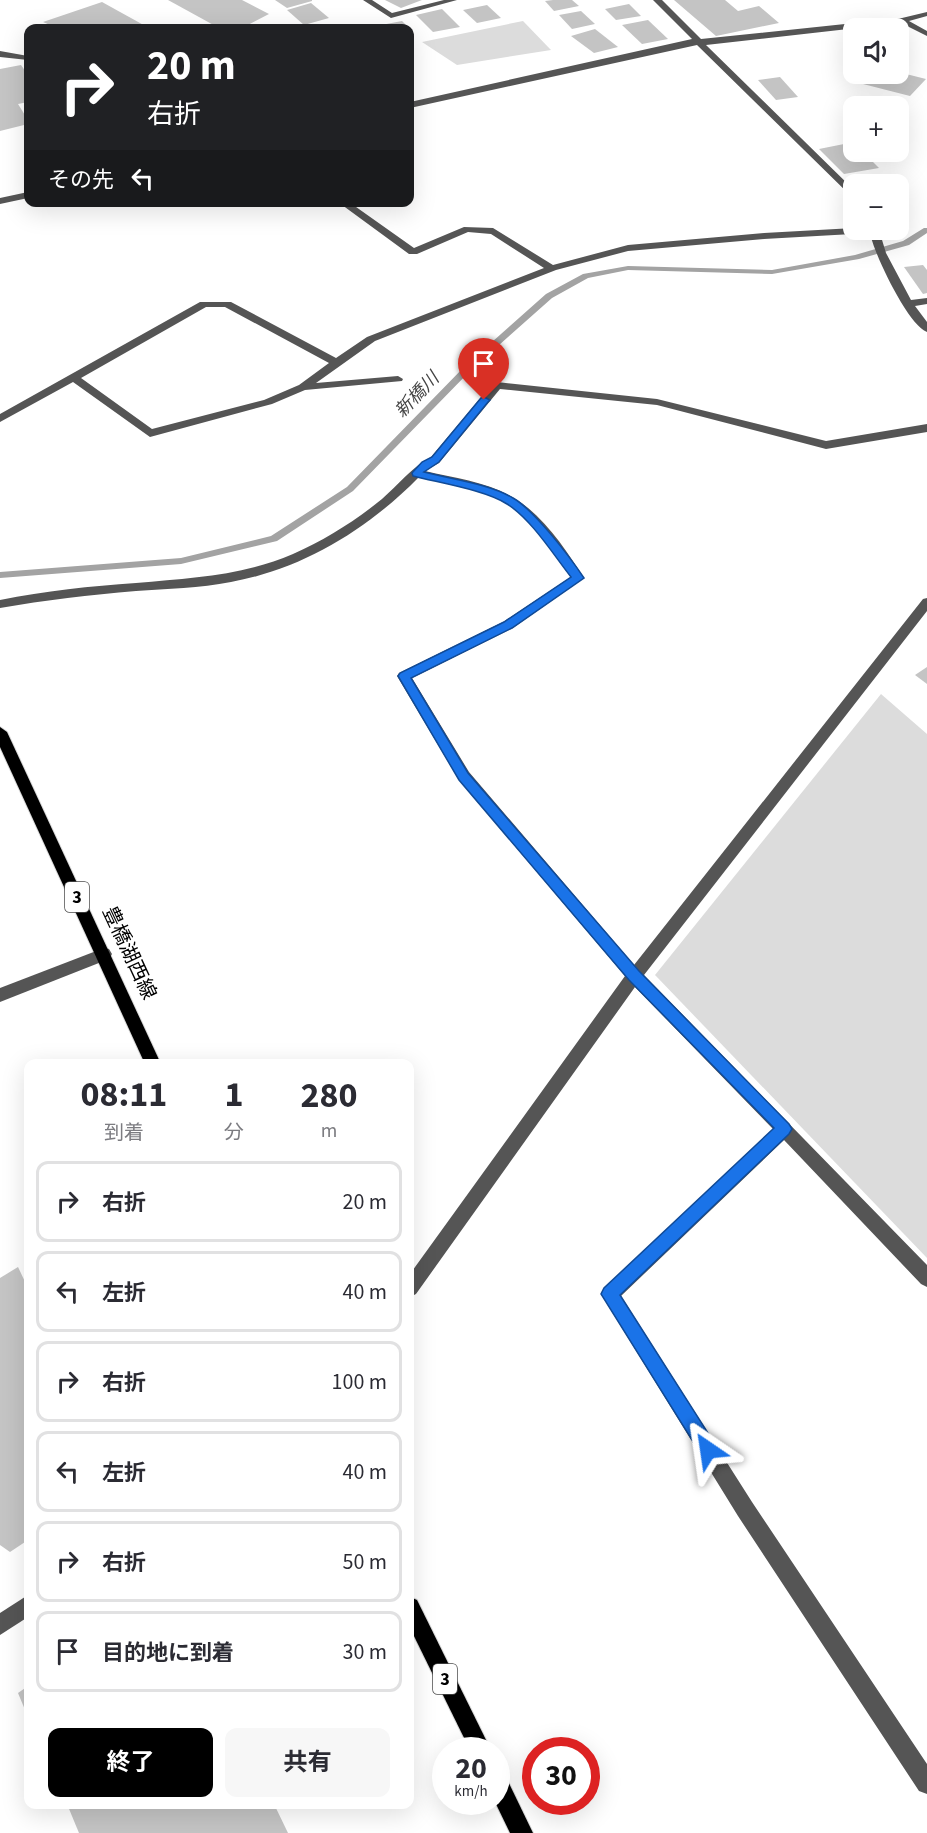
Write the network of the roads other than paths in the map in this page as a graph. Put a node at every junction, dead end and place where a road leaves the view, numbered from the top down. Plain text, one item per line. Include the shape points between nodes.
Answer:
1 (367, 0) edge
2 (453, 0) edge
3 (657, 0) edge
4 (927, 14) edge
5 (909, 18) edge
6 (909, 24) edge
7 (843, 27) edge
8 (927, 34) edge
9 (700, 42) junction
10 (0, 54) edge
11 (24, 57) edge
12 (414, 104) edge
13 (843, 185) edge
14 (24, 196) edge
15 (0, 201) edge
16 (349, 207) edge
17 (843, 232) edge
18 (877, 240) edge
19 (552, 268) junction
20 (927, 301) edge
21 (908, 304) junction
22 (927, 330) edge
23 (337, 363) junction
24 (74, 378) junction
25 (398, 379) dead end
26 (303, 387) junction
27 (0, 419) edge
28 (927, 428) edge
29 (417, 473) junction
30 (927, 602) edge
31 (0, 604) edge
32 (0, 732) edge
33 (104, 954) junction
34 (634, 976) junction
35 (0, 994) edge
36 (151, 1059) edge
37 (784, 1129) junction
38 (927, 1278) edge
39 (414, 1282) edge
40 (24, 1607) edge
41 (414, 1615) edge
42 (3, 1618) edge
43 (475, 1737) edge
44 (927, 1783) edge
45 (510, 1809) edge
46 (522, 1833) edge

1 - 2 street via 391,16
3 - 9 street
4 - 5 street
6 - 8 street
7 - 9 street
9 - 12 street
9 - 13 street
10 - 11 street
14 - 15 street
16 - 19 street via 413,252 467,229 493,231
17 - 19 street via 628,248
18 - 21 street
19 - 23 street via 370,339
20 - 21 street
21 - 22 street
23 - 24 street via 227,304 204,304
23 - 26 street
24 - 26 street via 150,433 268,402
24 - 27 street
25 - 26 street
28 - 29 street via 826,445 657,402 497,385 435,460
29 - 31 street via 344,534 292,560 244,575 198,583
29 - 34 street via 510,501 525,512 578,578 508,625 404,676 464,776
30 - 34 street
32 - 33 main road, 豊橋湖西線 / 3
33 - 35 street
33 - 36 main road, 豊橋湖西線 / 3
34 - 37 street
34 - 39 street
37 - 38 street
37 - 44 street via 610,1294 745,1509
40 - 42 street
41 - 43 main road, 3
45 - 46 main road

